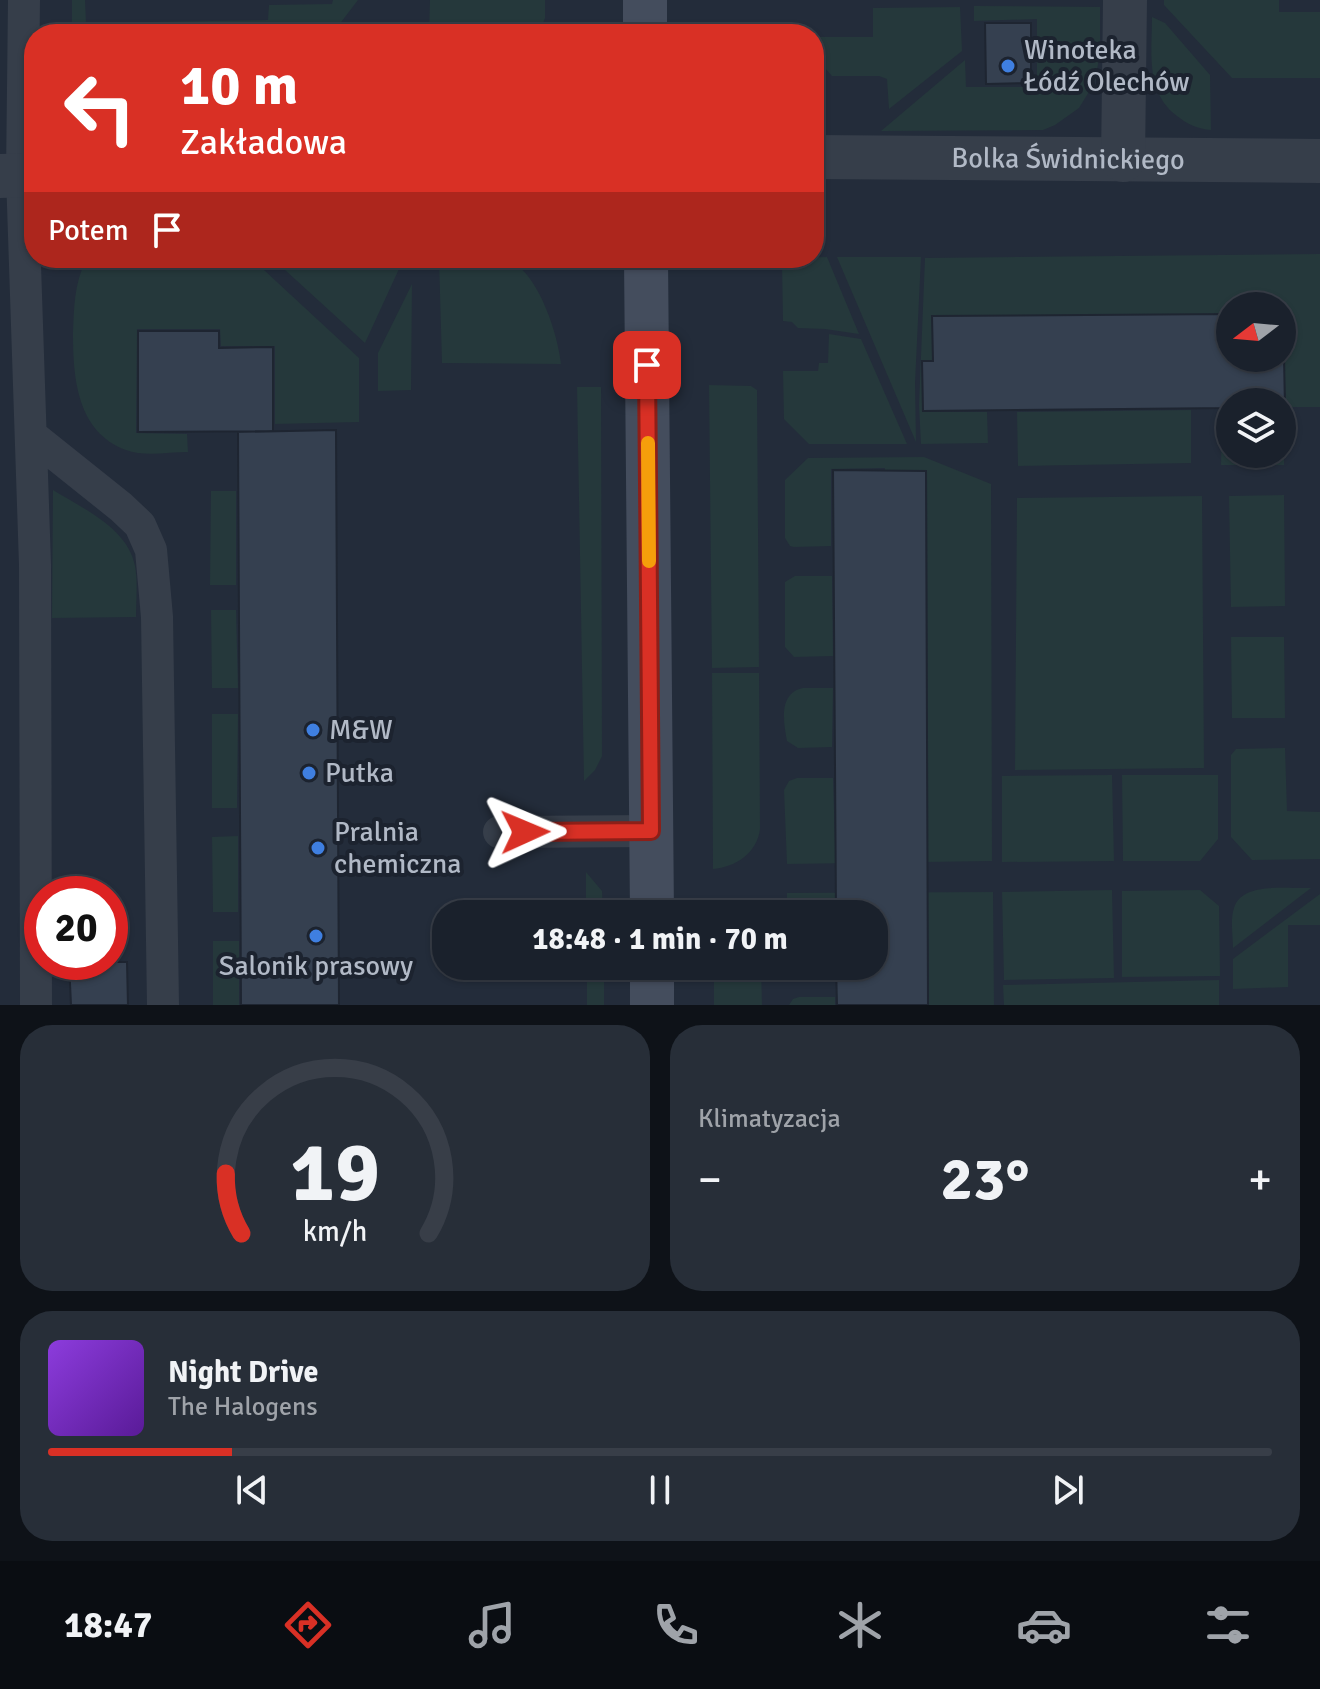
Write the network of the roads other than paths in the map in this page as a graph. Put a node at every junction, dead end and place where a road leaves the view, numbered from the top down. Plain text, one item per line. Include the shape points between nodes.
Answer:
1 (24, 0) edge
2 (645, 0) edge
3 (1125, 0) edge
4 (645, 24) edge
5 (824, 157) edge
6 (1123, 160) junction
7 (1320, 161) edge
8 (19, 175) edge
9 (646, 268) edge
10 (31, 435) junction
11 (651, 831) junction
12 (499, 832) dead end
13 (652, 900) edge
14 (652, 980) edge
15 (36, 1005) edge
16 (163, 1005) edge
17 (652, 1005) edge

1 - 8 lane
2 - 4 street
3 - 6 street
5 - 6 street, Bolka Świdnickiego
6 - 7 street, Bolka Świdnickiego
8 - 10 lane
9 - 11 street
10 - 15 lane
10 - 16 lane via 140,525 151,550 157,617
11 - 12 lane
11 - 13 street
14 - 17 street

